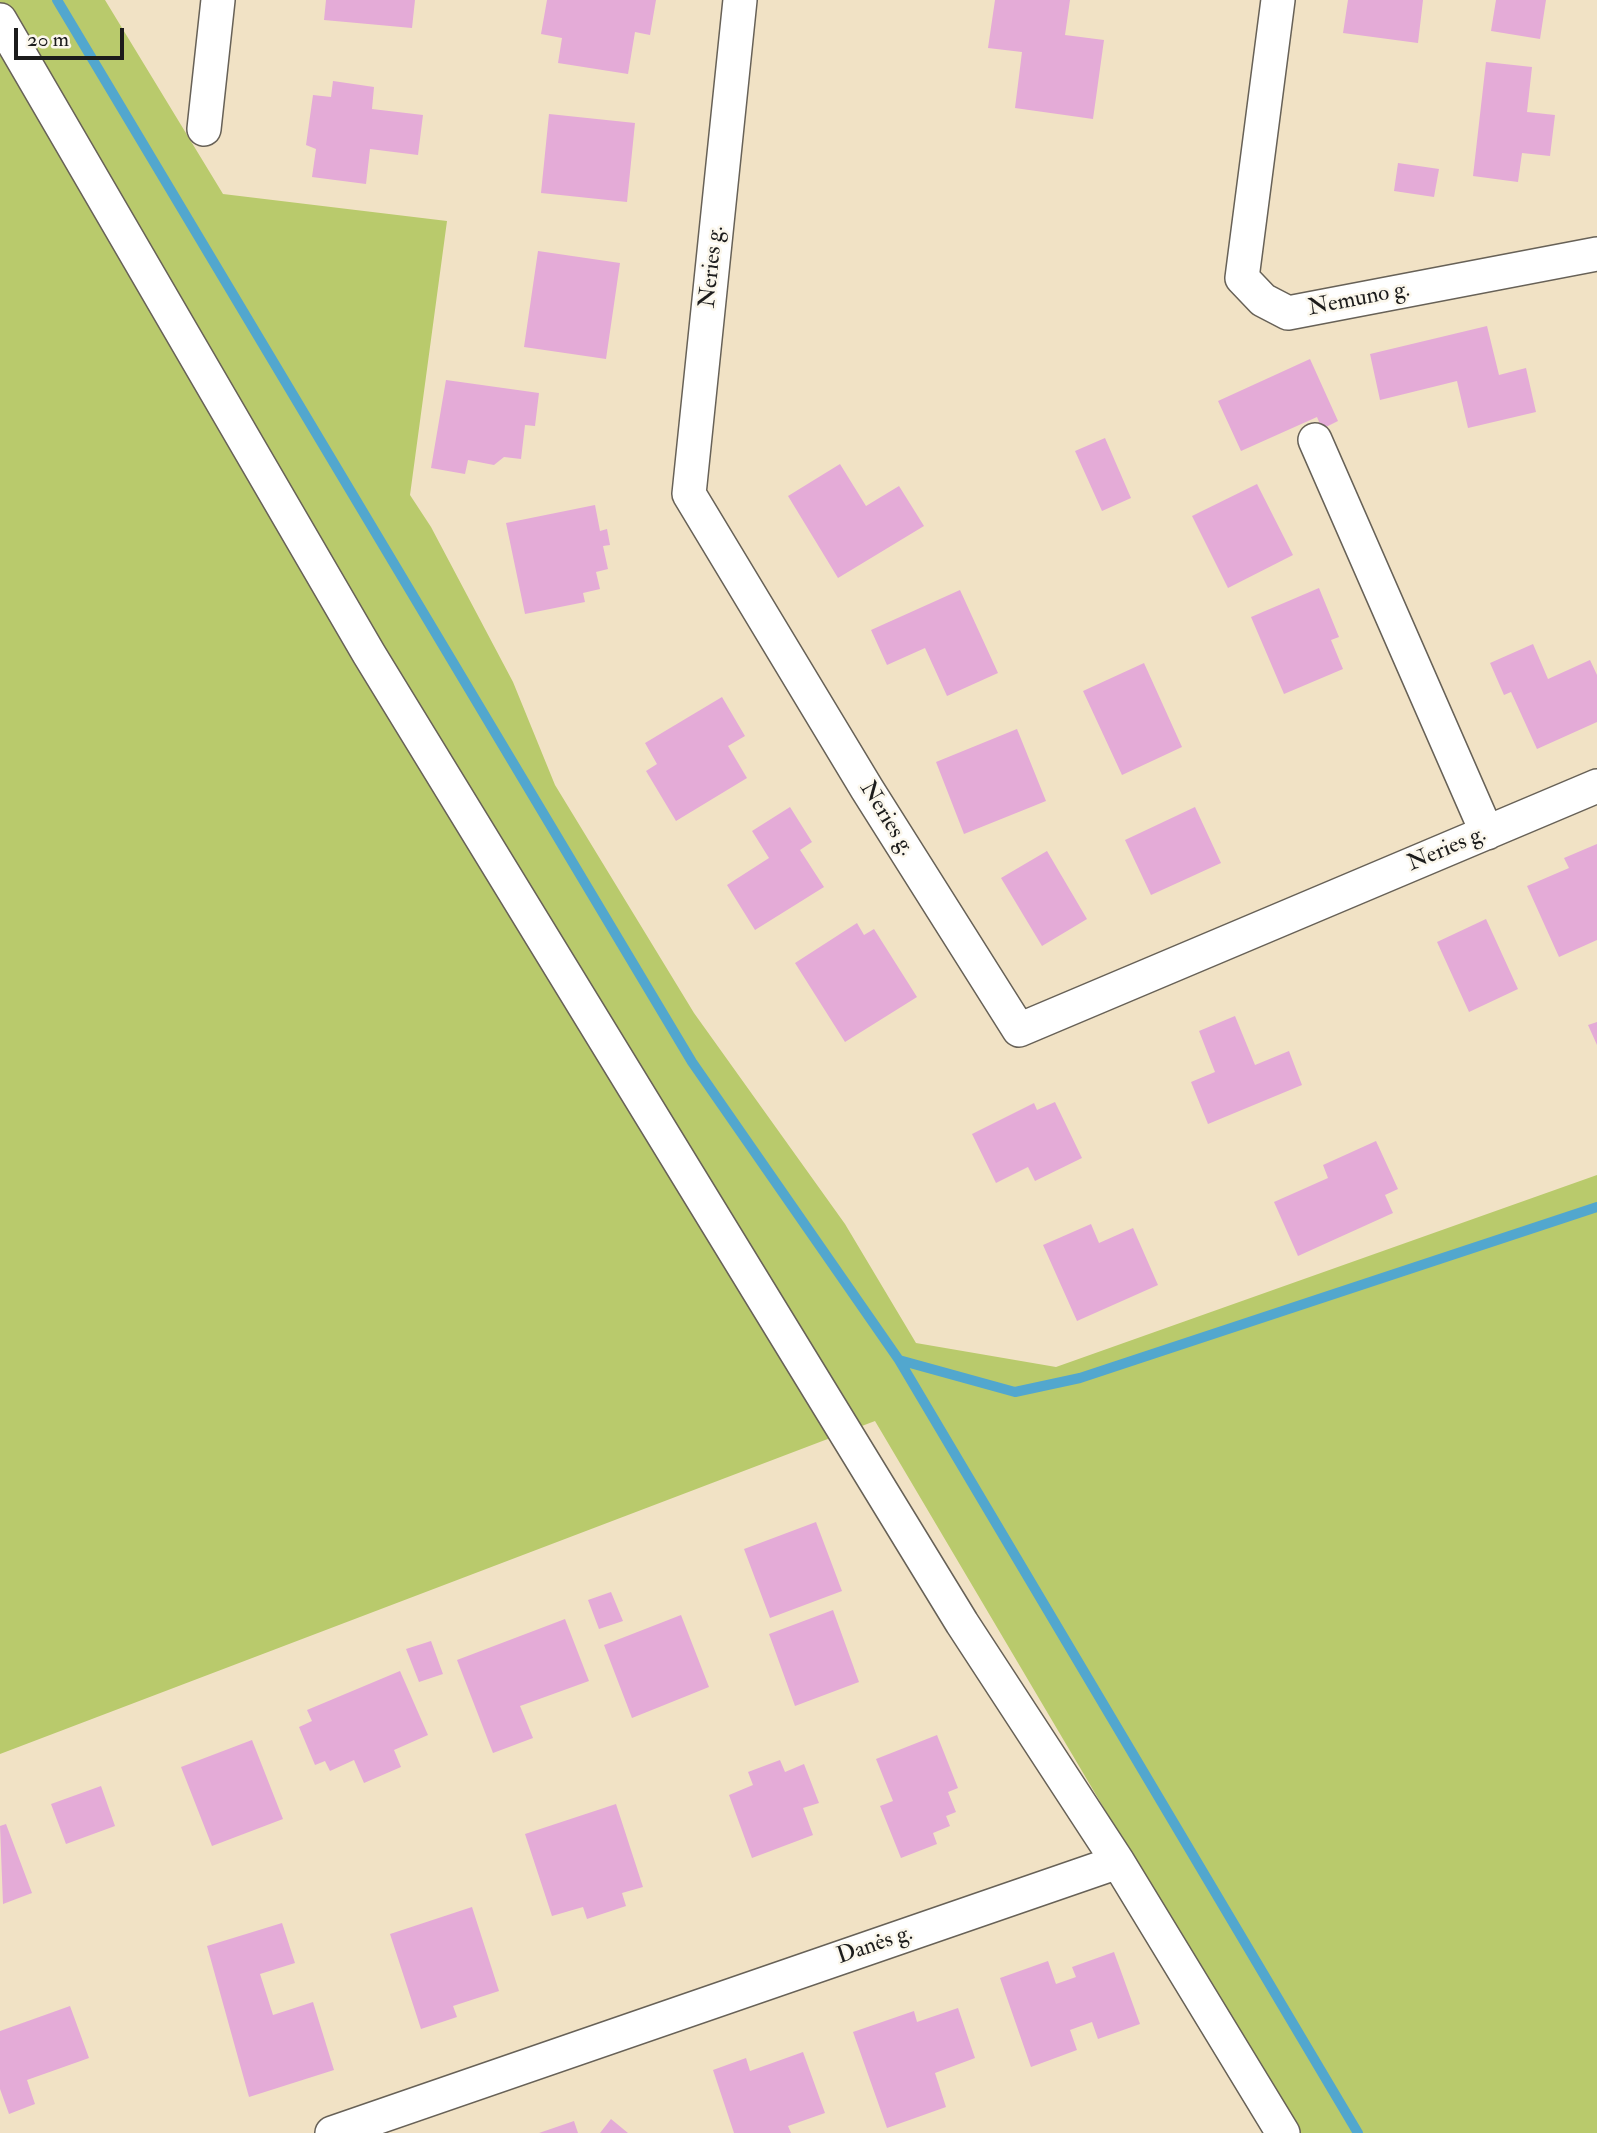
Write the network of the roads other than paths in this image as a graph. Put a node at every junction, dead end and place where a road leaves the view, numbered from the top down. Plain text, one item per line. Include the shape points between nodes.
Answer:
1 (218, 0) edge
2 (740, 0) edge
3 (1278, 0) edge
4 (0, 20) edge
5 (204, 129) dead end
6 (1597, 254) edge
7 (1315, 440) dead end
8 (1597, 786) edge
9 (1487, 833) junction
10 (1118, 1862) junction
11 (332, 2133) edge
12 (1283, 2133) edge

1 - 5 street
2 - 9 street, Neries g. via 689,494 1019,1031
3 - 6 street, Nemuno g. via 1242,278 1263,300 1288,313
4 - 10 street via 369,654 962,1623
7 - 9 street
8 - 9 street, Neries g.
10 - 11 street, Danės g.
10 - 12 street

